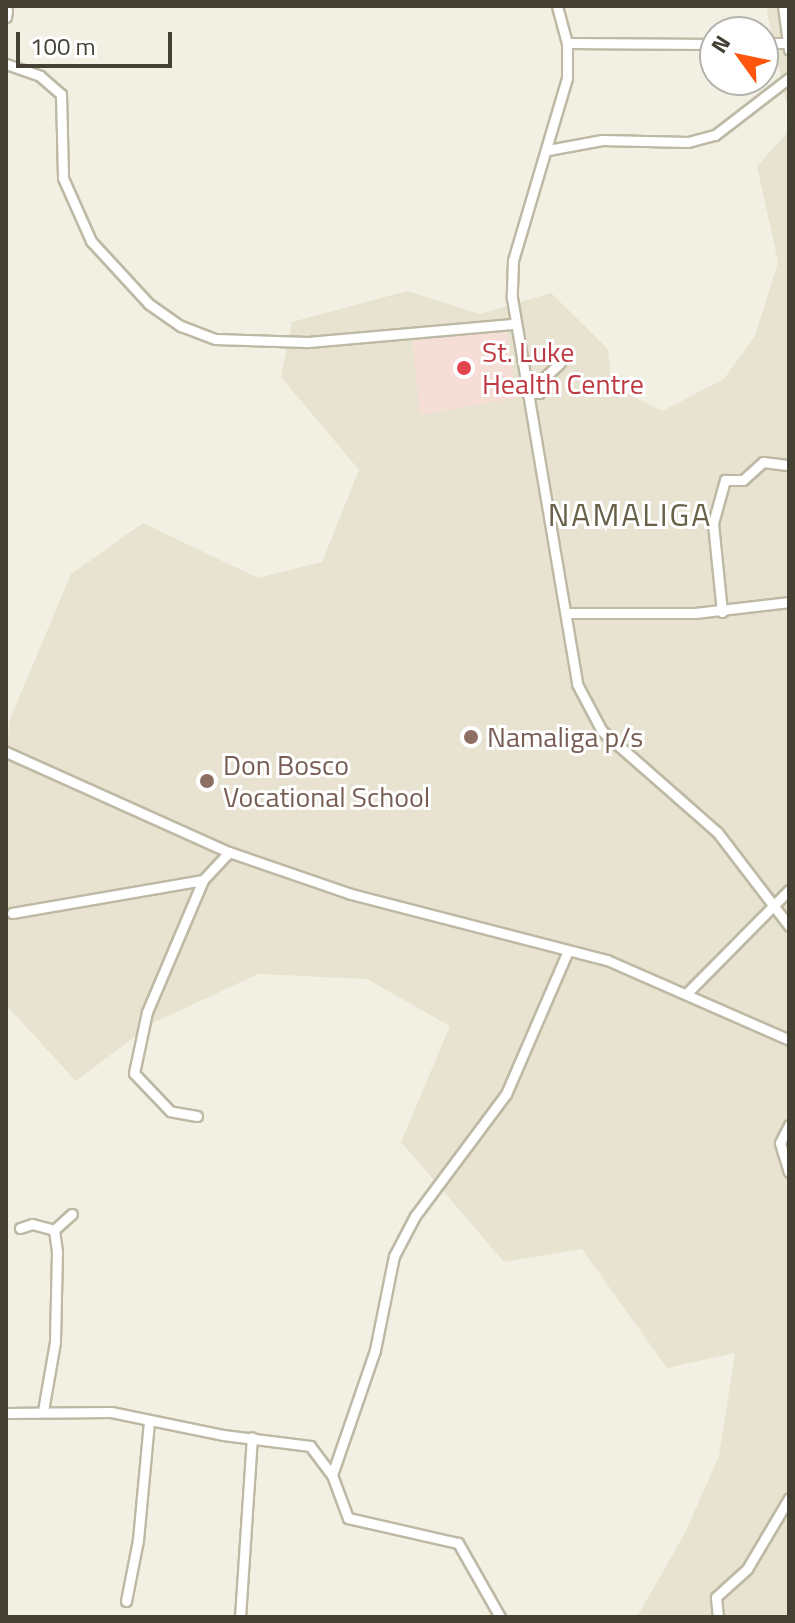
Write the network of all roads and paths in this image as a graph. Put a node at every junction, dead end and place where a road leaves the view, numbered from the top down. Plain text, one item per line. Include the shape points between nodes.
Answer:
1 (557, 6) edge
2 (783, 6) edge
3 (567, 43) junction
4 (788, 43) edge
5 (699, 44) edge
6 (789, 50) edge
7 (6, 64) edge
8 (789, 78) edge
9 (548, 150) junction
10 (513, 324) junction
11 (560, 363) dead end
12 (527, 393) junction
13 (789, 465) edge
14 (789, 602) edge
15 (722, 612) junction
16 (567, 613) junction
17 (6, 752) edge
18 (229, 852) junction
19 (203, 880) junction
20 (789, 890) edge
21 (776, 906) junction
22 (12, 913) dead end
23 (789, 926) edge
24 (567, 953) junction
25 (688, 992) junction
26 (789, 1040) edge
27 (197, 1116) dead end
28 (789, 1125) edge
29 (789, 1172) edge
30 (72, 1214) dead end
31 (20, 1228) dead end
32 (54, 1230) junction
33 (43, 1411) junction
34 (6, 1413) edge
35 (149, 1421) junction
36 (252, 1437) junction
37 (332, 1475) junction
38 (789, 1498) edge
39 (126, 1601) dead end
40 (240, 1617) edge
41 (500, 1617) edge
42 (718, 1617) edge

1 - 3 street
2 - 4 street
3 - 5 street
3 - 9 street via 567,78
4 - 6 street
7 - 10 street via 40,76 61,94 68,194 106,262 165,318 197,334 247,342 348,340
8 - 9 street via 715,135 688,142 602,140
9 - 10 street via 513,260
10 - 12 street
11 - 12 street via 546,376 539,393
12 - 16 street
13 - 15 street via 763,462 743,480 725,480 713,523
14 - 15 street
15 - 16 street
16 - 21 street via 577,684 591,716 635,762 718,833
17 - 18 street
18 - 19 street
18 - 24 street via 312,882
19 - 22 street
19 - 27 street via 147,1012 134,1073 170,1111
20 - 21 street
21 - 23 street
21 - 25 street via 725,950
24 - 25 street via 607,960
24 - 37 street via 506,1094 415,1216 394,1256 375,1350
25 - 26 street
28 - 29 street via 780,1143
30 - 32 street
31 - 32 street via 32,1224
32 - 33 street via 55,1342
33 - 34 street
33 - 35 street via 111,1412
35 - 36 street
35 - 39 street via 138,1540
36 - 37 street via 310,1446
36 - 40 street
37 - 41 street via 348,1518 458,1543
38 - 42 street via 747,1569 716,1597

